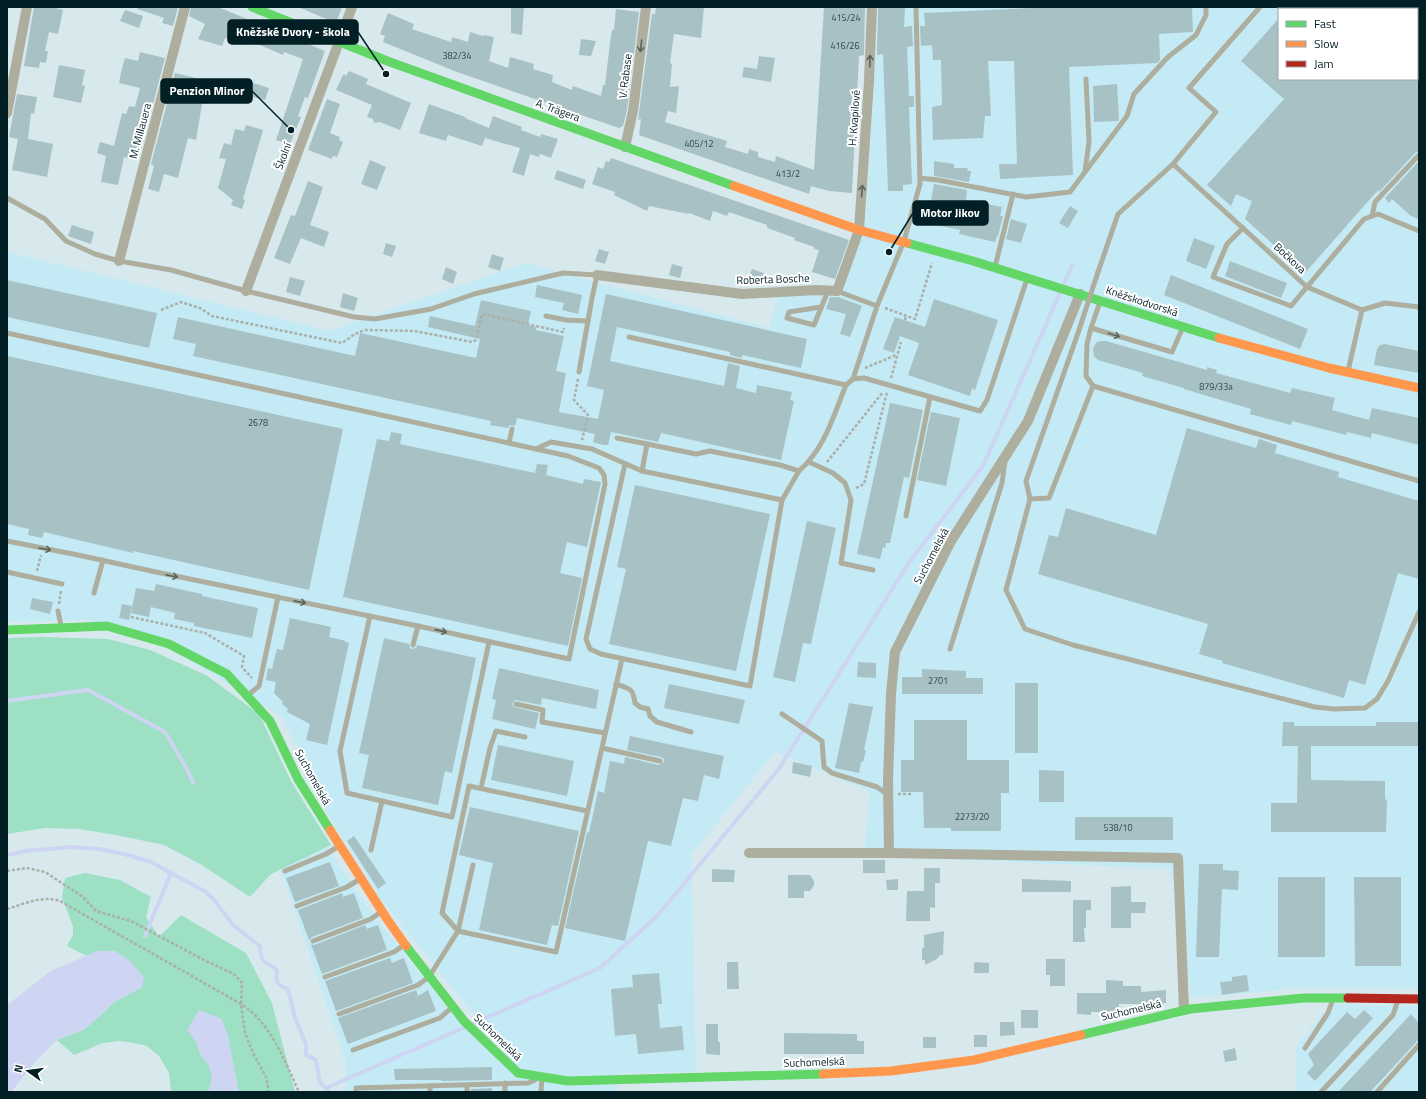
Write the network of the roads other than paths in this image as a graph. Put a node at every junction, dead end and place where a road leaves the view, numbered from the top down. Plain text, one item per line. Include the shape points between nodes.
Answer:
1 (27, 7) edge
2 (185, 7) edge
3 (252, 7) edge
4 (352, 7) edge
5 (646, 7) edge
6 (872, 7) edge
7 (916, 7) edge
8 (1206, 7) edge
9 (1260, 7) edge
10 (339, 43) junction
11 (1086, 79) dead end
12 (7, 113) edge
13 (625, 147) junction
14 (1419, 155) edge
15 (1173, 164) junction
16 (1085, 172) junction
17 (920, 178) junction
18 (1013, 194) junction
19 (7, 198) edge
20 (1372, 216) junction
21 (1243, 228) junction
22 (859, 230) junction
23 (1419, 231) edge
24 (904, 241) junction
25 (119, 261) junction
26 (995, 268) junction
27 (597, 275) junction
28 (1027, 279) junction
29 (1307, 287) junction
30 (246, 291) junction
31 (832, 291) junction
32 (1080, 294) junction
33 (1100, 301) junction
34 (876, 306) junction
35 (821, 307) junction
36 (1419, 307) edge
37 (1362, 310) junction
38 (546, 316) dead end
39 (588, 321) junction
40 (1183, 327) junction
41 (1091, 328) junction
42 (7, 333) edge
43 (629, 337) dead end
44 (579, 372) road end
45 (1348, 372) junction
46 (853, 379) junction
47 (846, 385) junction
48 (1093, 386) junction
49 (1419, 388) edge
50 (930, 397) junction
51 (512, 429) dead end
52 (617, 438) dead end
53 (509, 443) junction
54 (647, 444) junction
55 (536, 449) junction
56 (1005, 456) junction
57 (809, 462) junction
58 (625, 464) junction
59 (642, 471) junction
60 (799, 471) junction
61 (1419, 481) edge
62 (1030, 499) junction
63 (782, 500) junction
64 (906, 516) dead end
65 (7, 541) edge
66 (102, 560) junction
67 (873, 570) dead end
68 (7, 572) edge
69 (62, 584) road end
70 (94, 593) dead end
71 (278, 597) junction
72 (58, 611) road end
73 (1419, 612) edge
74 (370, 616) junction
75 (418, 626) junction
76 (61, 627) junction
77 (7, 630) edge
78 (489, 642) junction
79 (414, 645) dead end
80 (950, 649) dead end
81 (622, 659) junction
82 (616, 684) junction
83 (247, 696) junction
84 (516, 704) dead end
85 (782, 714) dead end
86 (691, 732) dead end
87 (605, 733) junction
88 (525, 737) dead end
89 (602, 748) junction
90 (660, 761) dead end
91 (481, 788) junction
92 (888, 794) junction
93 (382, 801) junction
94 (587, 811) junction
95 (340, 846) junction
96 (371, 850) dead end
97 (749, 853) dead end
98 (888, 853) junction
99 (473, 865) dead end
100 (285, 871) dead end
101 (361, 879) junction
102 (297, 906) dead end
103 (382, 912) junction
104 (458, 931) junction
105 (313, 941) dead end
106 (405, 944) junction
107 (429, 976) junction
108 (325, 977) dead end
109 (1333, 998) junction
110 (1398, 999) junction
111 (1419, 999) edge
112 (452, 1007) junction
113 (1184, 1010) junction
114 (339, 1014) dead end
115 (1419, 1045) edge
116 (1305, 1048) dead end
117 (353, 1050) dead end
118 (542, 1077) junction
119 (505, 1083) junction
120 (467, 1085) junction
121 (430, 1086) junction
122 (393, 1090) edge
123 (356, 1092) edge
124 (430, 1092) edge
125 (467, 1092) edge
126 (505, 1092) edge
127 (541, 1092) edge
128 (1321, 1092) edge
129 (1377, 1092) edge

1 - 12 street
2 - 25 street, M. Millauera
3 - 10 street, A. Trägera
4 - 10 street, Školní
5 -> 13 street, V. Rabase via 633,111
22 -> 6 street, H. Kvapilové
7 - 17 lane
8 - 16 lane via 1206,15 1196,35 1168,57 1134,94 1127,116
9 - 15 lane via 1189,88 1216,112
10 - 13 street, A. Trägera
10 - 30 street, Školní
11 - 16 lane via 1088,142
13 - 22 street, A. Trägera
14 - 20 lane via 1375,202
15 - 21 lane, Bočkova
15 - 62 lane, bridge via 1118,214 1026,481
16 - 18 lane via 1070,192 1026,197
17 - 18 lane
17 - 24 lane
18 - 26 lane
19 - 25 lane via 46,219 66,241
20 - 23 lane via 1378,214
20 - 29 lane via 1364,219
21 - 29 lane, Bočkova
21 - 29 lane via 1227,244 1213,277 1291,306
22 - 24 street, Kněžskodvorská
22 - 31 street
24 - 26 street, Kněžskodvorská
24 - 34 lane
25 - 30 lane via 171,270
26 - 28 street, Kněžskodvorská
27 - 30 lane via 563,273 474,294 432,309 375,319 354,317
27 - 31 street, Roberta Bosche via 742,294
27 - 39 lane
28 - 32 street, Kněžskodvorská
28 - 50 lane via 980,411
29 - 37 lane, Bočkova
31 - 34 lane
31 - 35 lane
32 - 33 street, Kněžskodvorská
32 - 56 street, Suchomelská via 1028,421
33 - 40 street, Kněžskodvorská
33 - 41 lane
34 - 46 lane
35 - 35 lane via 814,325 788,318 789,312
36 - 37 lane via 1385,303
37 - 45 lane
38 - 39 lane
39 - 44 lane
41 -> 40 lane via 1172,352
40 - 45 street, Kněžskodvorská
41 - 48 lane via 1087,344 1086,376
42 - 53 lane
43 - 47 lane
45 - 49 street, Kněžskodvorská
46 - 47 lane
46 - 50 lane via 864,378
47 - 57 lane via 822,445
48 - 61 lane
48 - 62 lane via 1049,498
50 - 64 lane
51 - 53 lane
52 - 54 lane
53 - 55 lane
54 - 59 lane
54 - 60 lane via 696,454 710,451
55 - 58 lane via 551,442 581,446
55 - 78 lane via 574,458 599,468 604,475 605,484 569,659
56 - 80 lane via 1002,482
56 - 92 street, Suchomelská via 951,541 894,652
57 - 60 lane
57 - 67 lane via 833,473 845,483 851,500 841,563
58 - 59 lane
58 - 81 lane via 586,639 590,649
59 - 63 lane
60 - 63 lane
62 - 73 lane via 1006,590 1024,629 1074,645 1315,707 1365,708 1377,699 1388,681
63 - 81 lane via 750,686
65 -> 66 lane
66 - 70 lane
66 -> 71 lane
68 - 69 lane
71 -> 74 lane
71 - 83 lane via 259,686
72 - 76 lane
74 - 75 lane
74 - 93 lane via 340,751 347,793
75 -> 78 lane
75 - 79 lane
76 - 77 street, Suchomelská
76 - 83 street, Suchomelská via 107,626 169,644 227,674
78 - 93 lane via 452,817
81 - 82 lane
82 - 86 lane via 629,688 634,693 635,703 648,709 650,716 657,722
82 - 87 lane
83 - 95 street, Suchomelská via 270,721 298,779
84 - 87 lane via 543,710 542,722
85 - 92 lane via 822,741 824,767 832,773 877,787
87 - 89 lane
88 - 91 lane via 496,731
89 - 90 lane
89 - 94 lane
91 - 94 lane
91 - 104 lane via 469,786 442,913
92 - 98 street, Suchomelská
93 - 96 lane
94 - 104 lane via 556,952
95 - 100 lane
95 - 101 street, Suchomelská
97 - 98 street
98 - 113 street via 1178,858
99 - 104 lane
101 - 102 lane
101 - 103 street, Suchomelská
103 - 105 lane via 371,919
103 - 106 street, Suchomelská
104 - 107 lane
106 - 107 street, Suchomelská
106 - 108 lane via 394,952
107 - 112 street, Suchomelská
107 - 114 lane via 418,985
109 - 110 street, Suchomelská
109 - 113 street, Suchomelská via 1304,998
109 - 116 lane via 1328,1013
110 - 111 street, Suchomelská
110 - 128 lane via 1393,1015
112 - 117 lane via 440,1018
112 - 118 street, Suchomelská via 518,1073
113 - 118 street, Suchomelská via 974,1060 891,1071 575,1081
115 - 129 lane
118 - 119 lane via 528,1082
118 - 127 lane
119 - 120 lane
119 - 126 lane
120 - 121 lane
120 - 125 lane
121 - 122 lane
121 - 124 lane
122 - 123 lane via 356,1088

